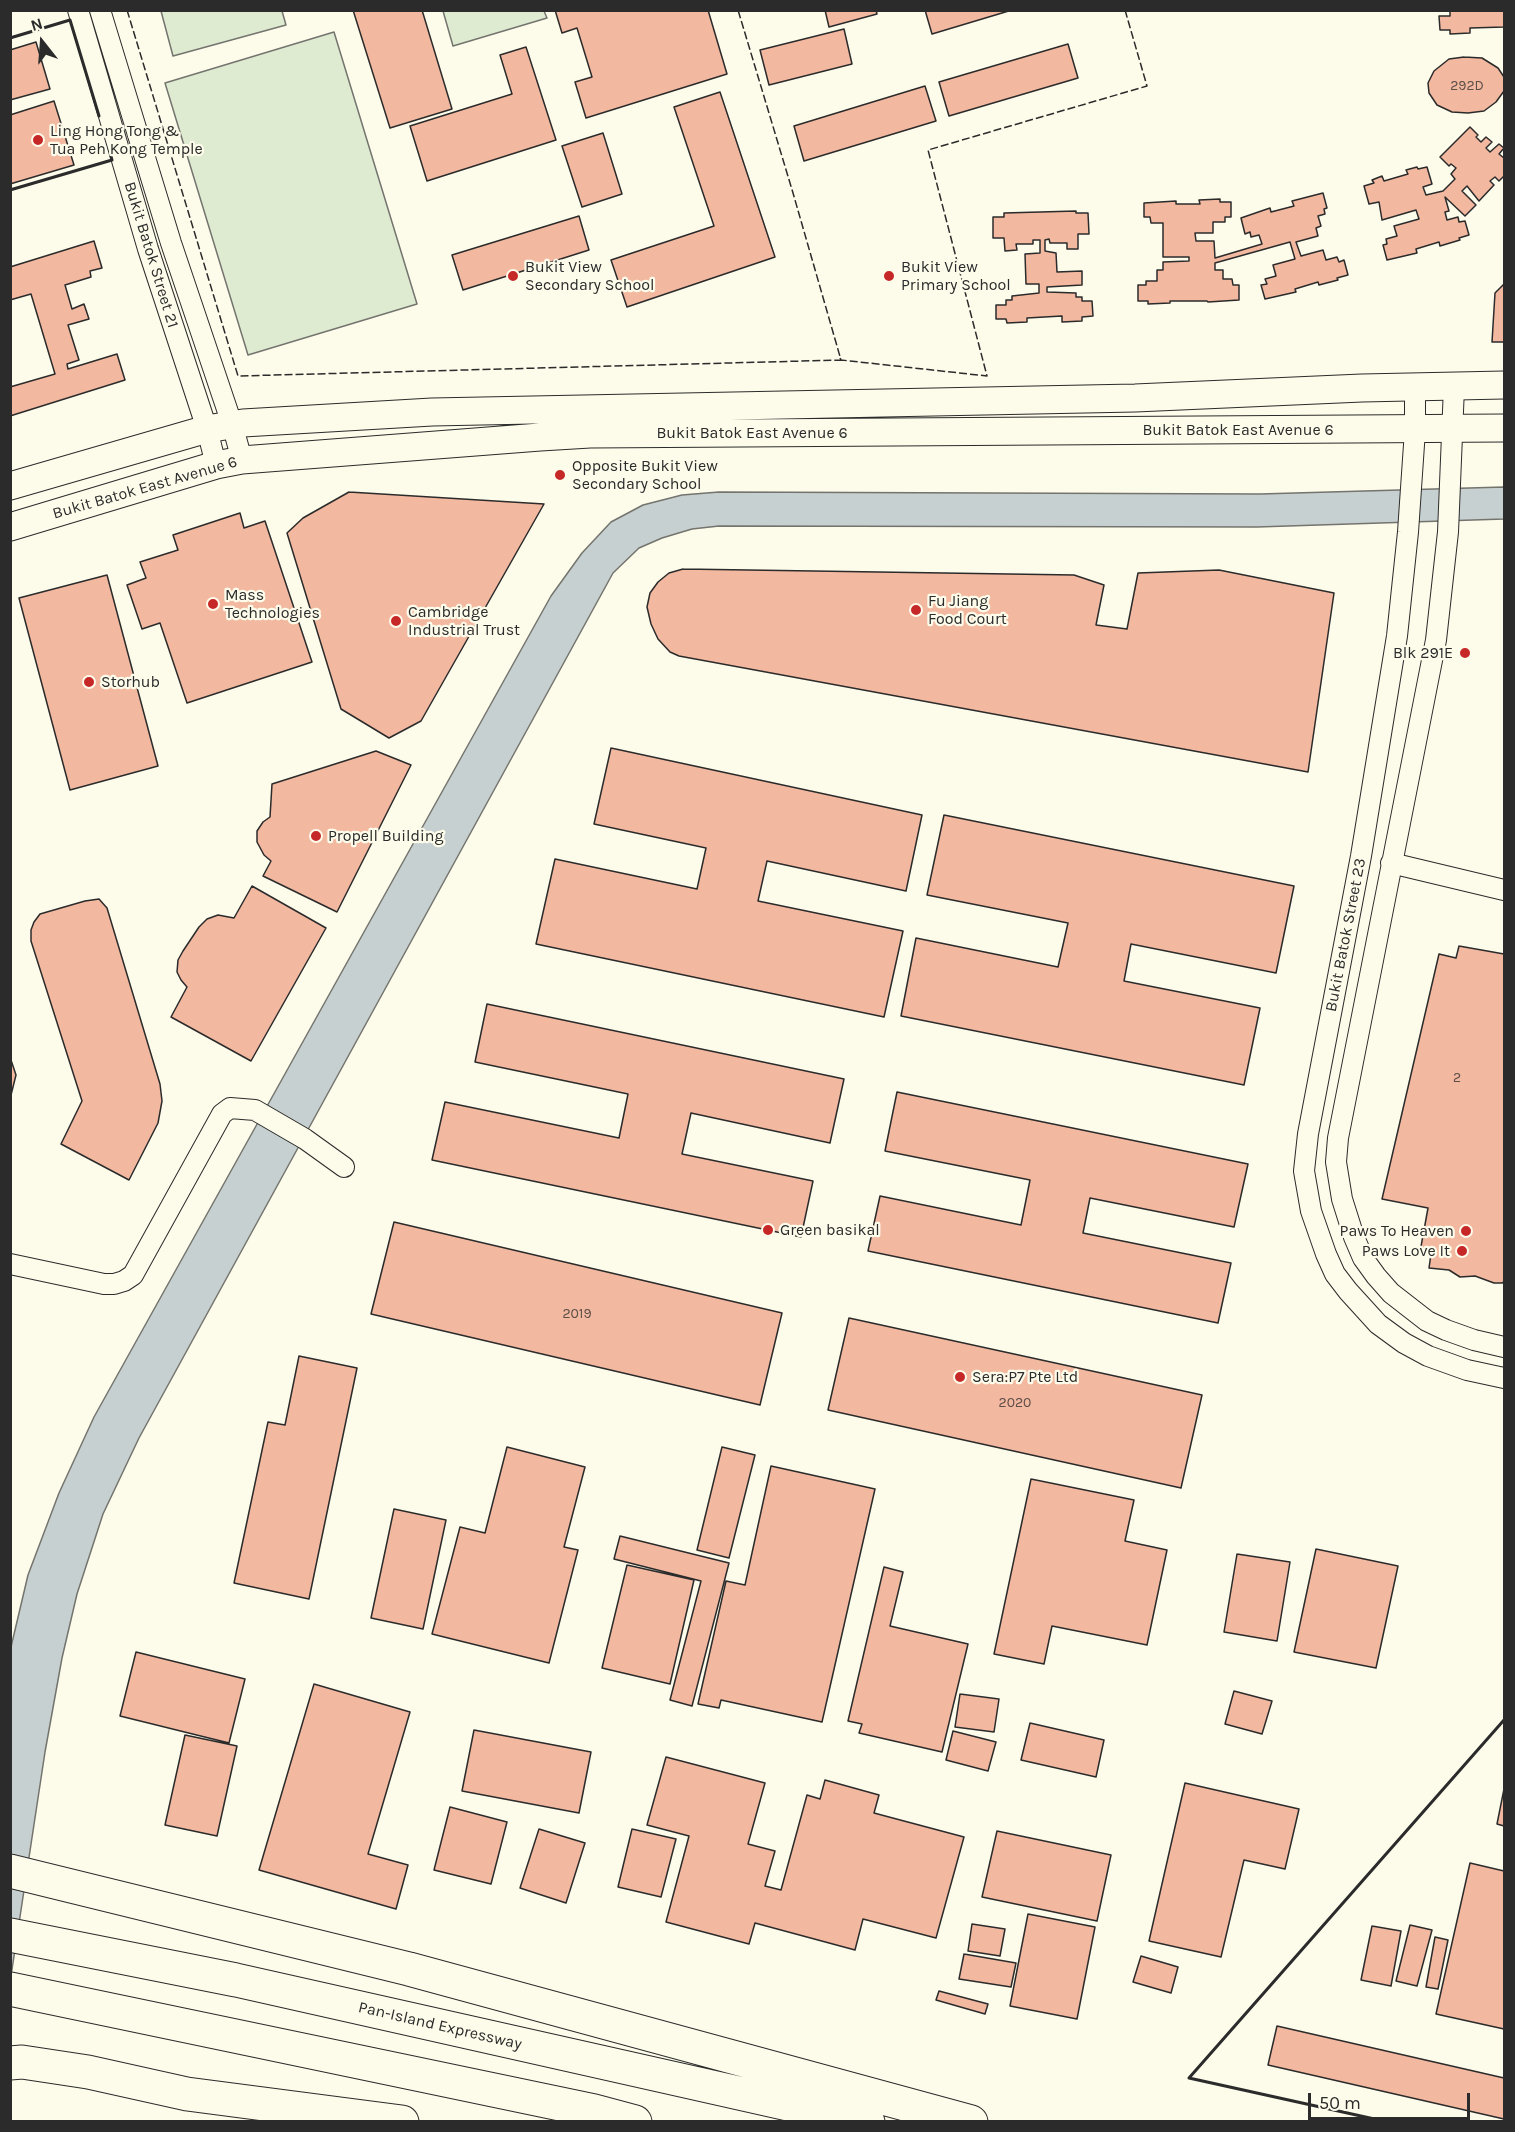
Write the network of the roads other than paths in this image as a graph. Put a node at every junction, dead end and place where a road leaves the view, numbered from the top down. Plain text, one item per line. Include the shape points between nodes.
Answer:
1 (78, 10) edge
2 (100, 10) edge
3 (1504, 385) edge
4 (1415, 387) junction
5 (1454, 387) junction
6 (219, 427) junction
7 (1504, 428) edge
8 (1415, 430) junction
9 (1453, 430) junction
10 (229, 462) junction
11 (10, 486) edge
12 (10, 528) edge
13 (1391, 863) junction
14 (1504, 890) edge
15 (344, 1167) dead end
16 (10, 1264) edge
17 (1504, 1347) edge
18 (1504, 1378) edge
19 (10, 1871) edge
20 (19, 1937) edge
21 (18, 1990) edge
22 (10, 2063) edge
23 (402, 2121) edge
24 (634, 2121) edge
25 (868, 2121) edge
26 (971, 2121) edge

1 - 6 street, Bukit Batok Street 21 via 148,249
2 - 6 street, Bukit Batok Street 21 via 168,232
3 - 5 main road, Bukit Batok East Avenue 6
4 - 5 main road, Bukit Batok East Avenue 6
4 - 6 main road, Bukit Batok East Avenue 6 via 1111,398 432,412
4 - 8 street, Bukit Batok Street 23
5 - 9 street, Bukit Batok Street 23
6 - 10 street, Bukit Batok Street 21
6 - 11 main road, Bukit Batok East Avenue 6
7 - 9 main road, Bukit Batok East Avenue 6
8 - 9 main road, Bukit Batok East Avenue 6
8 - 10 main road, Bukit Batok East Avenue 6 via 590,434
8 - 18 street, Bukit Batok Street 23 via 1395,647 1362,856 1308,1134 1305,1180 1316,1231 1335,1274 1378,1324 1428,1356
9 - 13 street, Bukit Batok Street 23 via 1448,532 1436,640
10 - 12 main road, Bukit Batok East Avenue 6
13 - 14 street
13 - 17 street, Bukit Batok Street 23 via 1336,1146 1342,1199 1363,1258 1391,1293 1427,1321
15 - 16 street via 261,1113 235,1107 222,1114 133,1275 124,1281 104,1284
19 - 26 highway via 409,1969
20 - 25 highway, Pan-Island Expressway via 236,1980
21 - 24 highway
22 - 23 highway via 88,2072 187,2094

